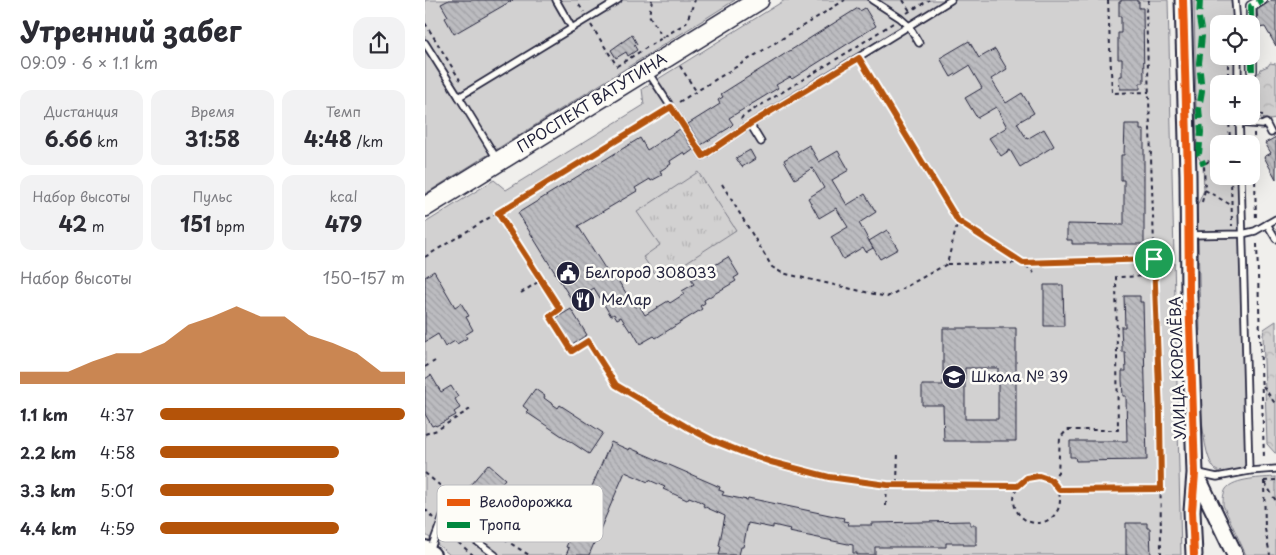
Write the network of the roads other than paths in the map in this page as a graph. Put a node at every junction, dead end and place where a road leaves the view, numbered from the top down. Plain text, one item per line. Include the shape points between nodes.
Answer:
1 (556, 0) edge
2 (618, 0) edge
3 (759, 0) edge
4 (872, 0) edge
5 (951, 0) edge
6 (1183, 0) edge
7 (1235, 0) edge
8 (1262, 0) edge
9 (1236, 15) edge
10 (909, 26) junction
11 (572, 28) junction
12 (425, 43) edge
13 (919, 44) dead end
14 (647, 70) junction
15 (1252, 71) road end
16 (459, 97) junction
17 (750, 124) junction
18 (1260, 125) edge
19 (1271, 133) dead end
20 (761, 142) dead end
21 (498, 161) junction
22 (1241, 185) edge
23 (425, 207) edge
24 (1276, 219) edge
25 (1267, 224) junction
26 (1242, 234) junction
27 (1188, 235) junction
28 (1276, 239) edge
29 (1276, 468) edge
30 (1249, 471) junction
31 (1195, 472) junction
32 (437, 531) edge
33 (478, 542) edge
34 (429, 552) edge
35 (495, 555) edge
36 (1194, 555) edge
37 (1235, 555) edge

1 - 11 lane
2 - 11 lane
3 - 14 main road, ПРОСПЕКТ ВАТУТИНА
4 - 10 lane
5 - 10 lane
6 - 27 street, УЛИЦА КОРОЛЁВА
7 - 9 lane
8 - 15 street via 1251,6
10 - 13 lane
10 - 17 lane
11 - 16 lane
12 - 16 lane
14 - 17 lane via 703,156
14 - 21 main road, ПРОСПЕКТ ВАТУТИНА
16 - 21 lane
17 - 20 lane
18 - 19 lane via 1267,123
21 - 23 main road, ПРОСПЕКТ ВАТУТИНА
22 - 26 lane
24 - 25 lane
25 - 26 lane
25 - 28 lane
26 - 27 lane
26 - 30 lane
27 - 31 street, УЛИЦА КОРОЛЁВА
29 - 30 lane
30 - 31 lane via 1217,477
31 - 36 street, УЛИЦА КОРОЛЁВА via 1192,511
31 - 37 street
32 - 34 lane
33 - 35 lane

